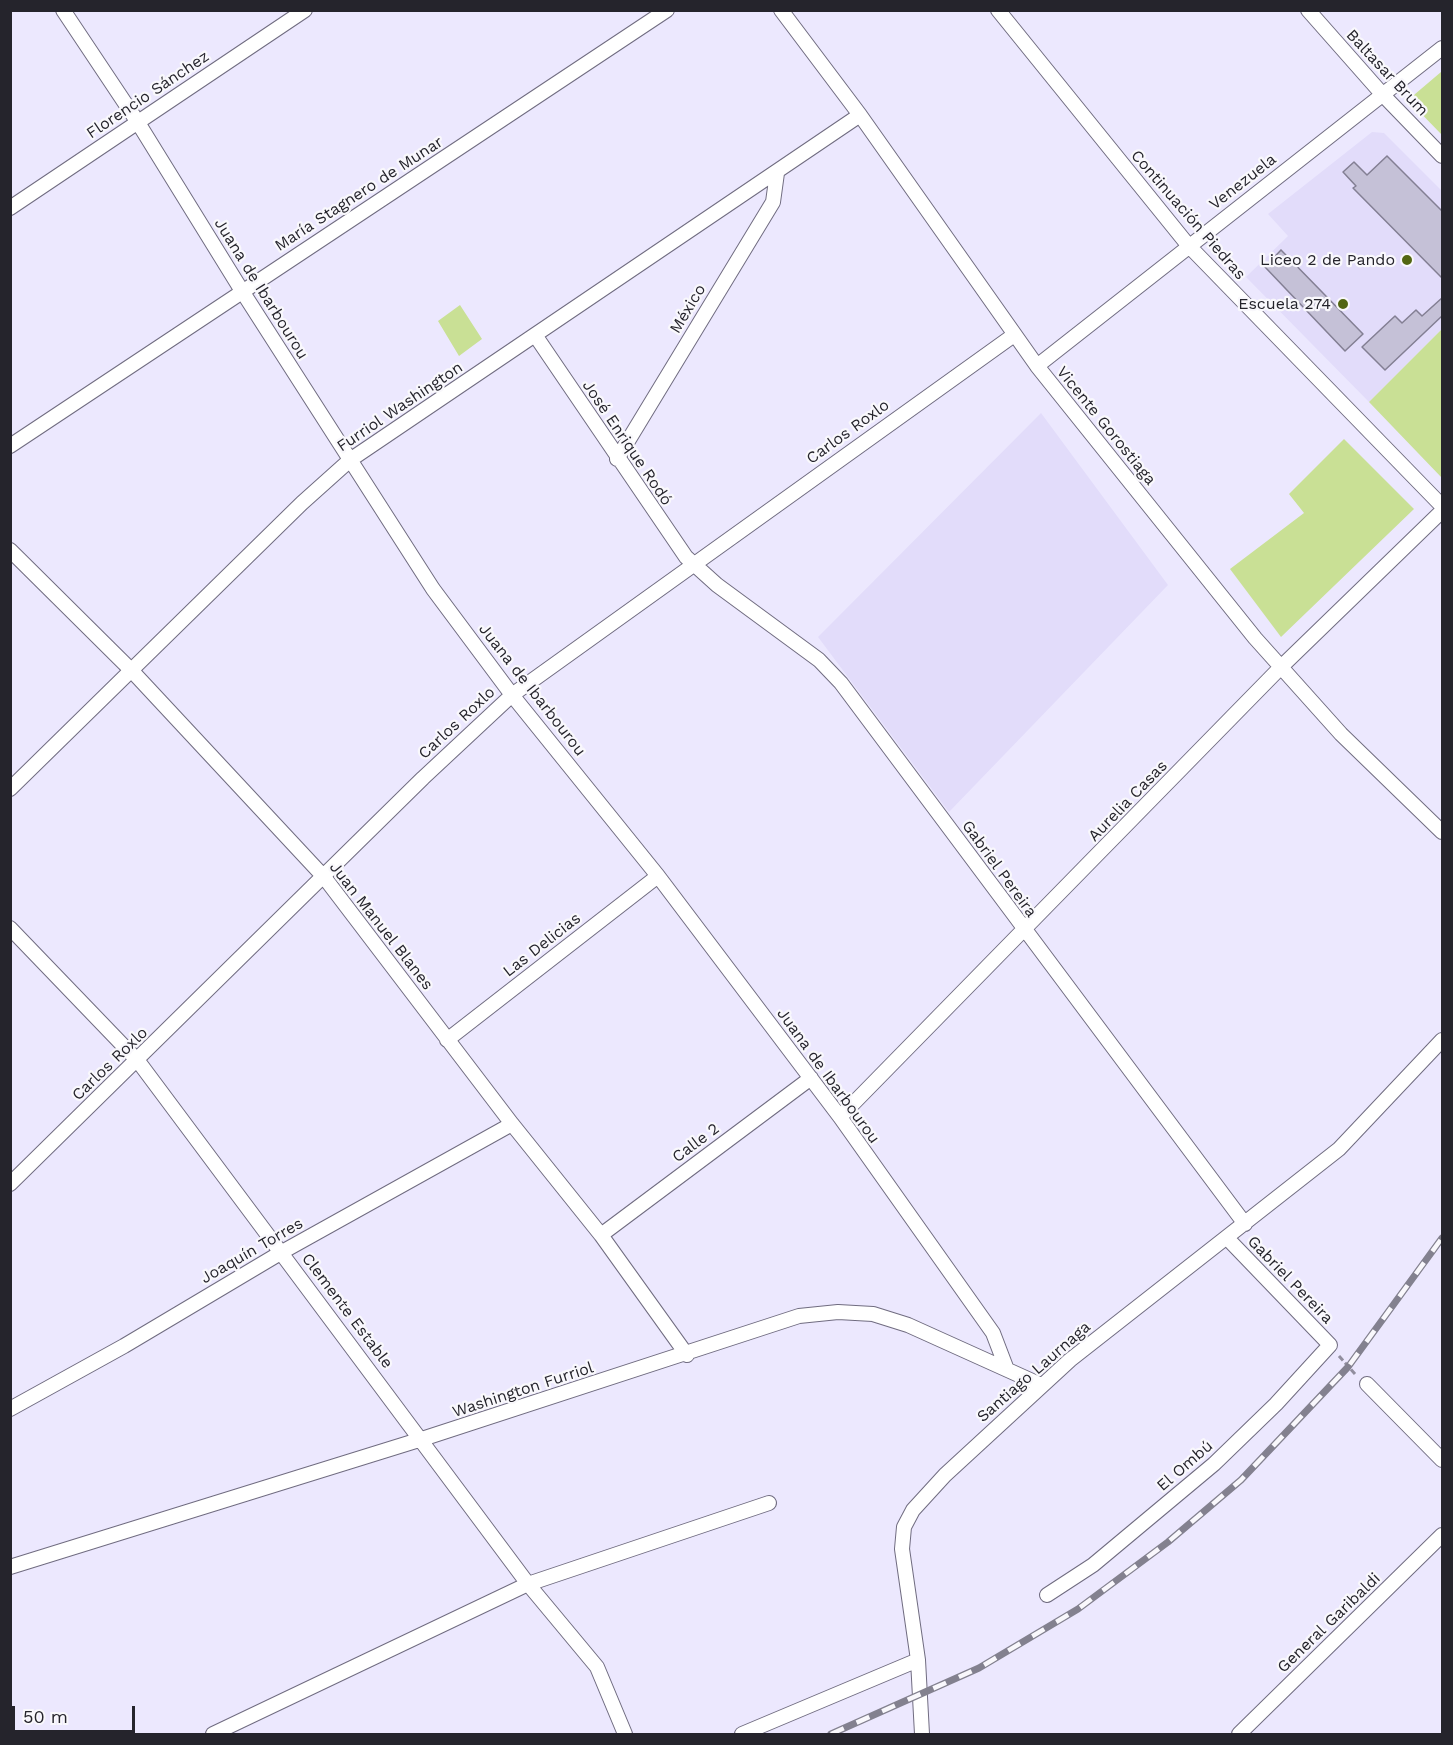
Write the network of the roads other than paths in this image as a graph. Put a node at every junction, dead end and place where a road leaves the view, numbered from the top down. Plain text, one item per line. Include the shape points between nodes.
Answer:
1 (63, 10) edge
2 (305, 10) edge
3 (667, 10) edge
4 (781, 10) edge
5 (998, 10) edge
6 (1308, 10) edge
7 (1443, 48) edge
8 (1383, 94) junction
9 (860, 115) junction
10 (137, 121) junction
11 (1443, 156) edge
12 (777, 173) junction
13 (10, 207) edge
14 (1188, 245) junction
15 (242, 291) junction
16 (536, 335) junction
17 (1014, 335) junction
18 (1037, 366) junction
19 (10, 446) edge
20 (617, 459) junction
21 (350, 460) junction
22 (1443, 506) edge
23 (1443, 511) edge
24 (10, 550) edge
25 (694, 566) junction
26 (1280, 668) junction
27 (132, 671) junction
28 (512, 695) junction
29 (10, 789) edge
30 (1443, 832) edge
31 (658, 876) junction
32 (324, 877) junction
33 (10, 928) edge
34 (1024, 932) junction
35 (447, 1040) junction
36 (1443, 1040) edge
37 (138, 1061) junction
38 (811, 1078) junction
39 (840, 1117) junction
40 (512, 1124) junction
41 (10, 1184) edge
42 (1245, 1224) junction
43 (601, 1235) junction
44 (1227, 1238) junction
45 (282, 1252) junction
46 (1330, 1345) joint
47 (687, 1354) junction
48 (1006, 1367) junction
49 (1367, 1384) road end
50 (1041, 1385) junction
51 (10, 1409) edge
52 (422, 1439) junction
53 (1443, 1460) edge
54 (769, 1503) dead end
55 (1443, 1535) edge
56 (10, 1567) edge
57 (528, 1584) junction
58 (1047, 1596) dead end
59 (918, 1660) junction
60 (213, 1734) edge
61 (625, 1734) edge
62 (742, 1734) edge
63 (922, 1734) edge
64 (1239, 1734) edge

1 - 10 street, Juana de Ibarbourou
2 - 10 street, Florencio Sánchez
3 - 15 street, María Stagnero de Munar
4 - 9 street, Vicente Gorostiaga
5 - 14 street, Continuación Piedras
6 - 8 street, Baltasar Brum
7 - 8 street, Venezuela
8 - 11 street, Baltasar Brum
8 - 14 street, Venezuela
9 - 12 street, Furriol Washington
9 - 17 street, Vicente Gorostiaga
10 - 13 street, Florencio Sánchez
10 - 15 street, Juana de Ibarbourou
12 - 16 street, Furriol Washington
12 - 20 street, México via 773,202
14 - 18 street, Venezuela
14 - 22 street, Continuación Piedras
15 - 19 street, María Stagnero de Munar
15 - 21 street, Juana de Ibarbourou
16 - 20 street, José Enrique Rodó
16 - 21 street, Furriol Washington
17 - 18 street, Vicente Gorostiaga
17 - 25 street, Carlos Roxlo
18 - 26 street, Vicente Gorostiaga
20 - 25 street, José Enrique Rodó
21 - 27 street, Furriol Washington
21 - 28 street, Juana de Ibarbourou via 433,589
23 - 26 street, Aurelia Casas
24 - 27 street, Juan Manuel Blanes
25 - 28 street, Carlos Roxlo
25 - 34 street, Gabriel Pereira via 819,660 841,683
26 - 30 street, Vicente Gorostiaga via 1341,734
26 - 34 street, Aurelia Casas
27 - 29 street, Furriol Washington
27 - 32 street, Juan Manuel Blanes
28 - 31 street, Juana de Ibarbourou
28 - 32 street, Carlos Roxlo
31 - 35 street, Las Delicias
31 - 38 street, Juana de Ibarbourou
32 - 35 street, Juan Manuel Blanes
32 - 37 street, Carlos Roxlo
33 - 37 street, Clemente Estable
34 - 39 street, Aurelia Casas
34 - 42 street, Gabriel Pereira
35 - 40 street, Juan Manuel Blanes
36 - 42 street, Santiago Laurnaga via 1339,1149
37 - 41 street, Carlos Roxlo
37 - 45 street, Clemente Estable
38 - 39 street, Juana de Ibarbourou
38 - 43 street, Calle 2
39 - 48 street, Juana de Ibarbourou via 993,1333
40 - 43 street, Juan Manuel Blanes
40 - 45 street, Joaquín Torres
42 - 44 street, Santiago Laurnaga
43 - 47 street, Juan Manuel Blanes
44 - 46 street, Gabriel Pereira
44 - 50 street, Santiago Laurnaga
45 - 51 street, Joaquín Torres
45 - 52 street, Clemente Estable
46 - 58 street, El Ombú via 1214,1464 1093,1564
47 - 48 street, Washington Furriol via 799,1316 838,1312 873,1314 899,1322
47 - 52 street, Washington Furriol
48 - 50 street, Washington Furriol
49 - 53 street
50 - 59 street, Santiago Laurnaga via 945,1475 913,1509 904,1527 902,1549
52 - 56 street, Washington Furriol
52 - 57 street, Clemente Estable
54 - 57 street
55 - 64 street, General Garibaldi
57 - 60 street
57 - 61 street, Clemente Estable via 597,1667
59 - 62 street
59 - 63 street, Santiago Laurnaga

